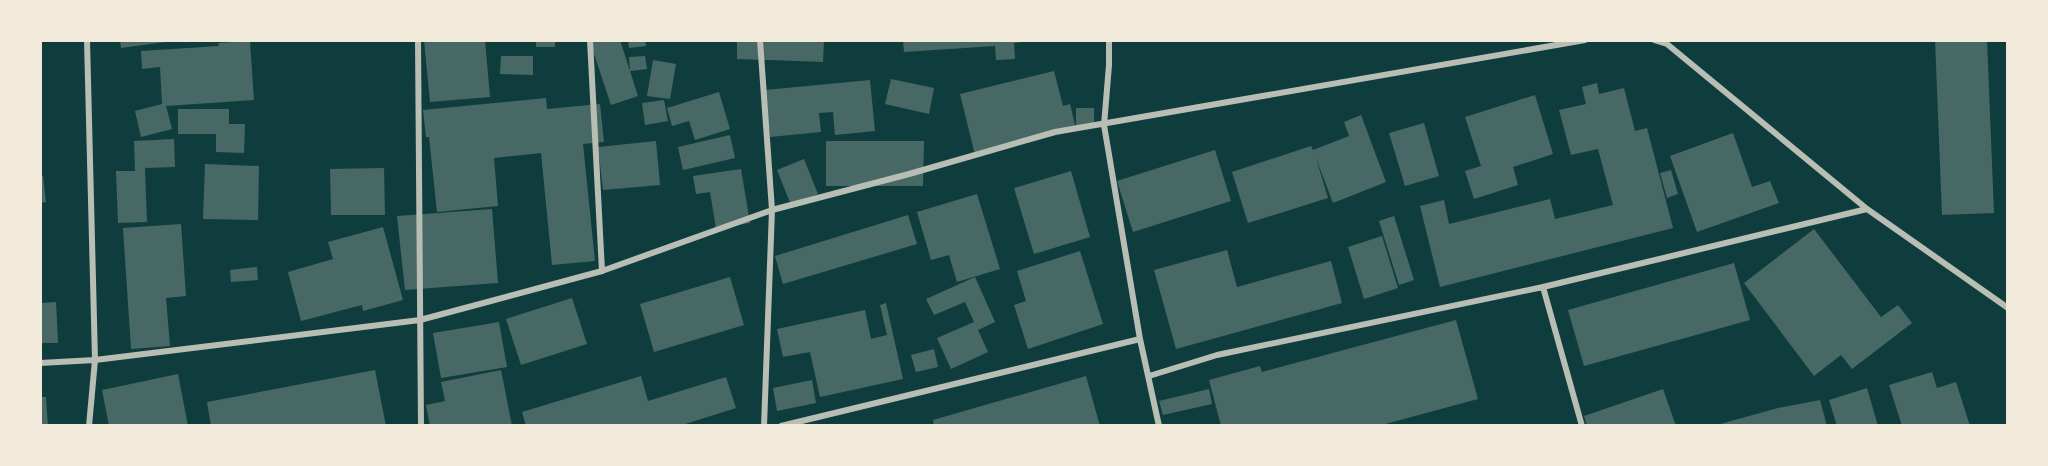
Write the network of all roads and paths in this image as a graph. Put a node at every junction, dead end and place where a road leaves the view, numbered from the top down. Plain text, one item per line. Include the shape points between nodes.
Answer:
1 (87, 40) edge
2 (418, 40) edge
3 (590, 40) edge
4 (760, 40) edge
5 (1109, 40) edge
6 (1585, 40) edge
7 (1654, 40) edge
8 (1104, 125) junction
9 (1867, 209) junction
10 (771, 210) junction
11 (602, 271) junction
12 (1543, 287) junction
13 (2007, 308) edge
14 (420, 320) junction
15 (1140, 339) junction
16 (94, 360) junction
17 (40, 363) edge
18 (1149, 376) junction
19 (89, 426) edge
20 (421, 426) edge
21 (764, 426) edge
22 (781, 426) edge
23 (1159, 426) edge
24 (1582, 426) edge

1 - 16 street
2 - 14 street
3 - 11 street
4 - 10 street
5 - 8 street
6 - 8 street
7 - 9 street via 1667,44
8 - 10 street via 1055,132
8 - 15 street
9 - 12 street
9 - 13 street
10 - 11 street
10 - 21 street
11 - 14 street
12 - 18 street via 1217,355
12 - 24 street
14 - 16 street
14 - 20 street
15 - 18 street
15 - 22 street
16 - 17 street
16 - 19 street
18 - 23 street

